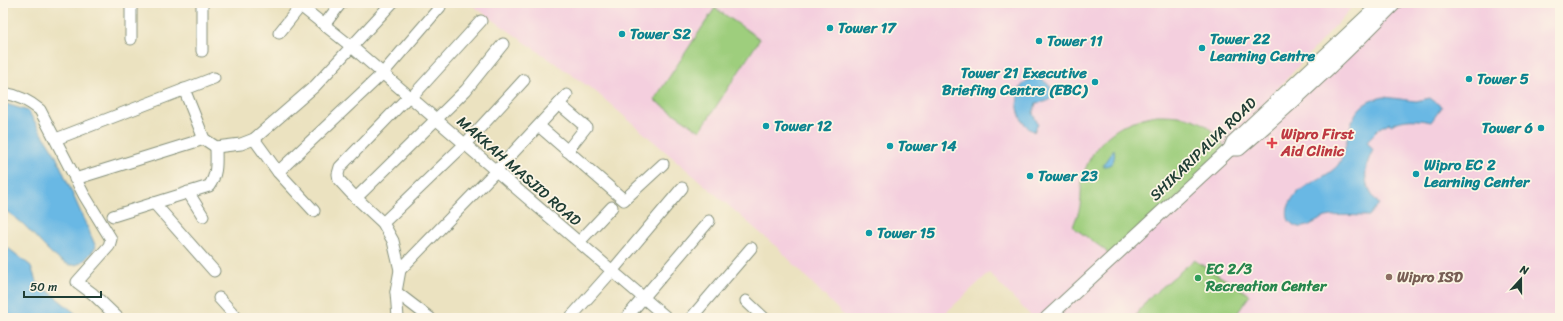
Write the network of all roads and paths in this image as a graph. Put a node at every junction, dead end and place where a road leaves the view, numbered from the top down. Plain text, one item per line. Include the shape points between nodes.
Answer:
1 (131, 3) edge
2 (202, 3) edge
3 (341, 3) edge
4 (392, 3) edge
5 (1380, 3) edge
6 (1395, 3) edge
7 (299, 4) edge
8 (440, 8) dead end
9 (481, 21) dead end
10 (324, 25) junction
11 (279, 34) dead end
12 (131, 40) dead end
13 (503, 44) dead end
14 (352, 47) junction
15 (202, 51) dead end
16 (383, 73) junction
17 (214, 78) dead end
18 (524, 80) dead end
19 (184, 89) junction
20 (3, 93) edge
21 (567, 95) dead end
22 (410, 97) junction
23 (559, 104) junction
24 (437, 120) junction
25 (538, 126) junction
26 (56, 139) junction
27 (204, 139) junction
28 (254, 140) junction
29 (465, 144) junction
30 (216, 147) junction
31 (1230, 149) junction
32 (567, 151) junction
33 (663, 164) dead end
34 (496, 171) junction
35 (278, 172) junction
36 (75, 179) junction
37 (682, 188) dead end
38 (188, 192) junction
39 (356, 198) junction
40 (154, 203) junction
41 (612, 207) dead end
42 (314, 211) dead end
43 (113, 216) dead end
44 (203, 216) dead end
45 (709, 221) dead end
46 (382, 223) junction
47 (579, 242) junction
48 (751, 248) dead end
49 (400, 270) junction
50 (214, 271) dead end
51 (612, 271) junction
52 (396, 292) junction
53 (643, 297) junction
54 (219, 298) dead end
55 (746, 301) dead end
56 (118, 318) edge
57 (237, 318) edge
58 (398, 318) edge
59 (430, 318) edge
60 (570, 318) edge
61 (626, 318) edge
62 (667, 318) edge
63 (690, 318) edge
64 (764, 318) edge
65 (1047, 318) edge

1 - 12 street
2 - 15 street
3 - 10 street
4 - 14 street
5 - 31 street, SHIKARIPALYA ROAD via 1276,100 1233,142
6 - 31 street via 1285,110 1239,149
7 - 10 street, MAKKAH MASJID ROAD
7 - 11 street
8 - 16 street
9 - 22 street
10 - 14 street, MAKKAH MASJID ROAD
13 - 24 street via 466,90
14 - 16 street, MAKKAH MASJID ROAD
14 - 28 street via 315,86
16 - 22 street, MAKKAH MASJID ROAD
16 - 35 street
17 - 19 street
18 - 29 street
19 - 26 street
19 - 27 street
20 - 26 street via 32,103 40,110
21 - 23 street
22 - 24 street, MAKKAH MASJID ROAD
22 - 39 street via 340,167 339,180
23 - 25 street
23 - 32 street via 586,127
24 - 29 street, MAKKAH MASJID ROAD
24 - 39 street
25 - 32 street
25 - 34 street
26 - 36 street
27 - 30 street
27 - 36 street
28 - 30 street
28 - 35 street
29 - 34 street, MAKKAH MASJID ROAD
29 - 46 street
30 - 38 street via 213,180 209,186
31 - 65 street, SHIKARIPALYA ROAD
32 - 33 street via 624,200
34 - 47 street, MAKKAH MASJID ROAD
34 - 49 street
35 - 42 street
36 - 56 street via 111,239 109,246 77,282
37 - 51 street
38 - 40 street
38 - 44 street
39 - 46 street
40 - 43 street
40 - 50 street
41 - 47 street
45 - 53 street
46 - 49 street via 393,241
47 - 51 street, MAKKAH MASJID ROAD
48 - 63 street
49 - 52 street
51 - 53 street, MAKKAH MASJID ROAD
51 - 60 street
52 - 58 street
52 - 59 street
53 - 61 street
53 - 62 street, MAKKAH MASJID ROAD
54 - 57 street
55 - 64 street

